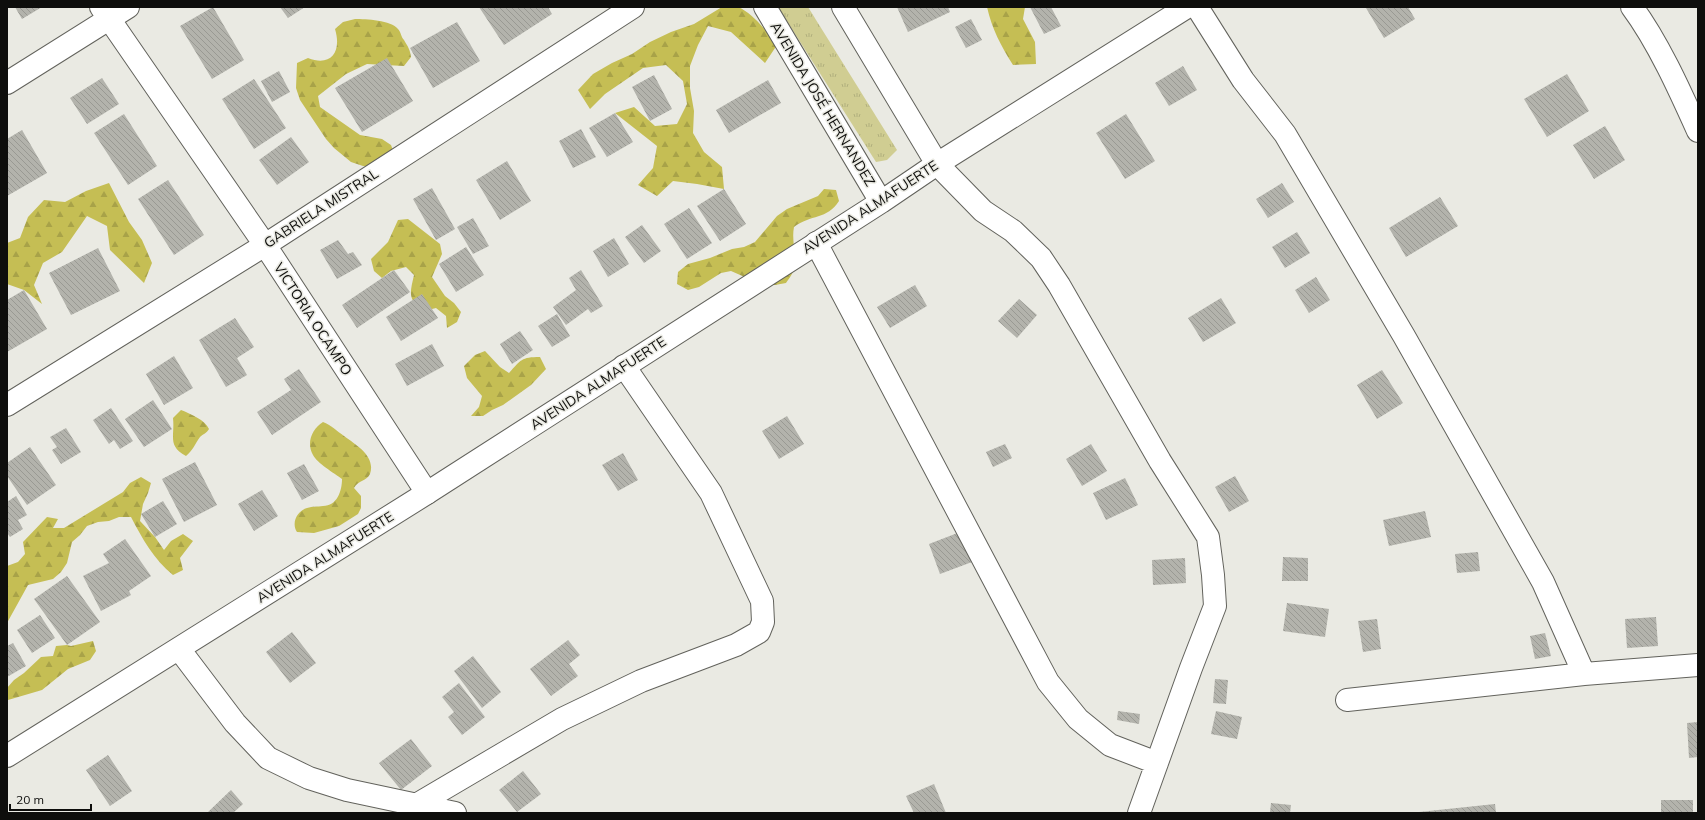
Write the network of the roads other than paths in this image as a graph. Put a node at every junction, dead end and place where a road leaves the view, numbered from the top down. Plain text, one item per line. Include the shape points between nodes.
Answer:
1 (128, 7) edge
2 (633, 7) edge
3 (765, 7) edge
4 (843, 7) edge
5 (1187, 7) edge
6 (1197, 7) edge
7 (1632, 7) edge
8 (105, 13) edge
9 (7, 83) edge
10 (1698, 131) edge
11 (937, 164) junction
12 (881, 202) junction
13 (816, 243) junction
14 (265, 245) junction
15 (624, 366) junction
16 (7, 405) edge
17 (426, 494) junction
18 (179, 649) junction
19 (1698, 665) edge
20 (1584, 674) junction
21 (1346, 700) dead end
22 (7, 756) edge
23 (1157, 763) junction
24 (416, 805) junction
25 (455, 813) edge
26 (1139, 813) edge

1 - 8 street
2 - 14 street, GABRIELA MISTRAL
3 - 12 street, AVENIDA JOSÉ HERNANDEZ
4 - 11 street
5 - 11 street, AVENIDA ALMAFUERTE
6 - 20 street via 1243,80 1285,134 1404,336 1543,582
7 - 10 street via 1643,21
8 - 9 street
8 - 14 street, VICTORIA OCAMPO
11 - 12 street, AVENIDA ALMAFUERTE
11 - 23 street via 983,210 1013,231 1041,258 1160,461 1208,537 1214,606
12 - 13 street, AVENIDA ALMAFUERTE
13 - 15 street, AVENIDA ALMAFUERTE
13 - 23 street via 1048,682 1078,719 1110,745
14 - 16 street, GABRIELA MISTRAL
14 - 17 street, VICTORIA OCAMPO
15 - 17 street, AVENIDA ALMAFUERTE
15 - 24 street via 711,493 762,601 763,622 759,632 736,645 641,681 562,719
17 - 18 street, AVENIDA ALMAFUERTE
18 - 22 street, AVENIDA ALMAFUERTE
18 - 24 street via 235,723 268,758 309,778 347,790
19 - 20 street
20 - 21 street
23 - 26 street
24 - 25 street

